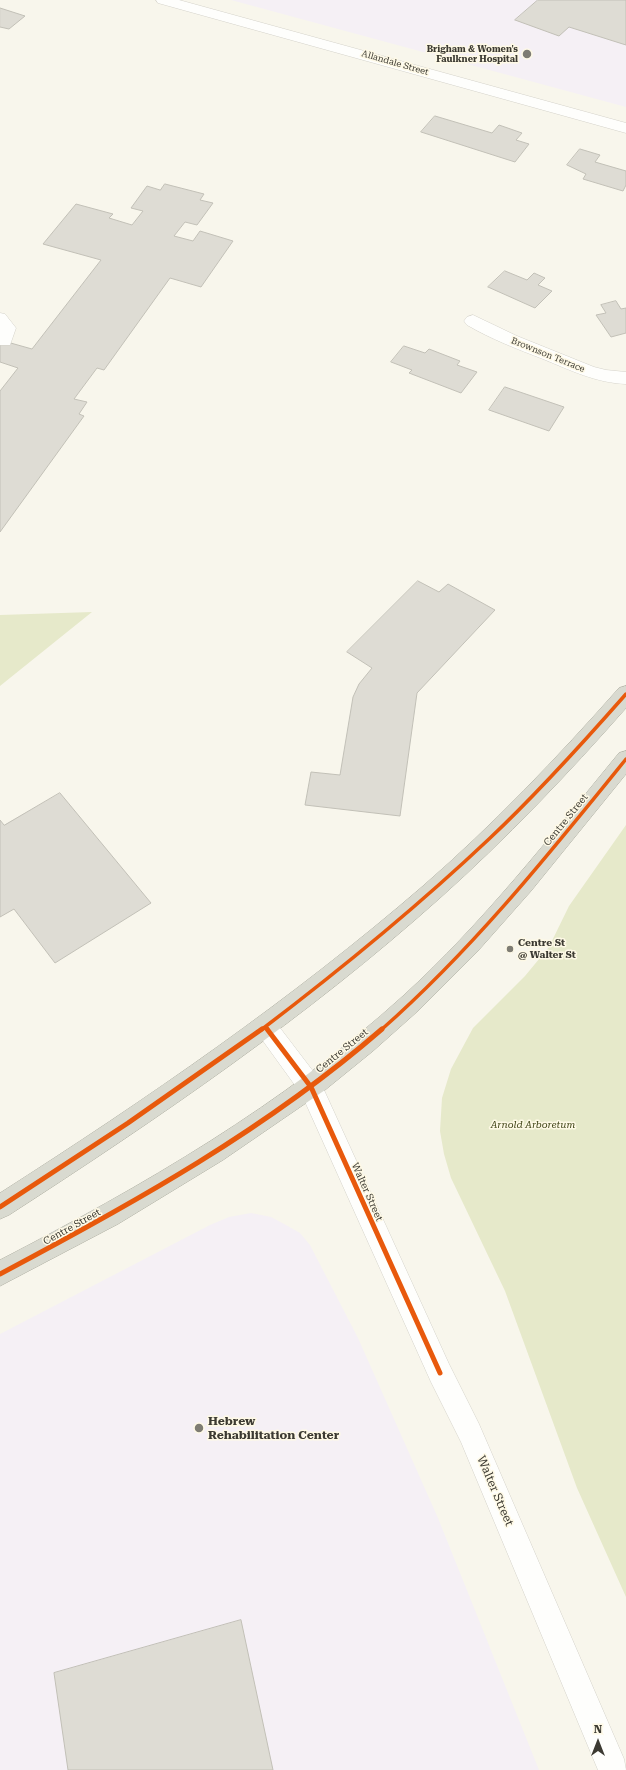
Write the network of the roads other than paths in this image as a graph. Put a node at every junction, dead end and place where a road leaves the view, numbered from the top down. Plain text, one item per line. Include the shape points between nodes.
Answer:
1 (163, 0) edge
2 (626, 128) edge
3 (0, 318) edge
4 (473, 321) dead end
5 (4, 341) dead end
6 (626, 378) edge
7 (626, 694) edge
8 (626, 759) edge
9 (266, 1027) junction
10 (311, 1087) junction
11 (0, 1207) edge
12 (0, 1274) edge
13 (614, 1770) edge

1 - 2 street, Allandale Street
3 - 5 lane via 8,328
4 - 6 street, Brownson Terrace via 512,341 607,378
7 - 9 highway via 559,767 457,869 380,936
8 - 10 highway, Centre Street via 465,950 411,1003
9 - 10 street, Walter Street
9 - 11 highway via 142,1115
10 - 12 highway, Centre Street via 184,1172
10 - 13 street, Walter Street via 437,1366 470,1433

